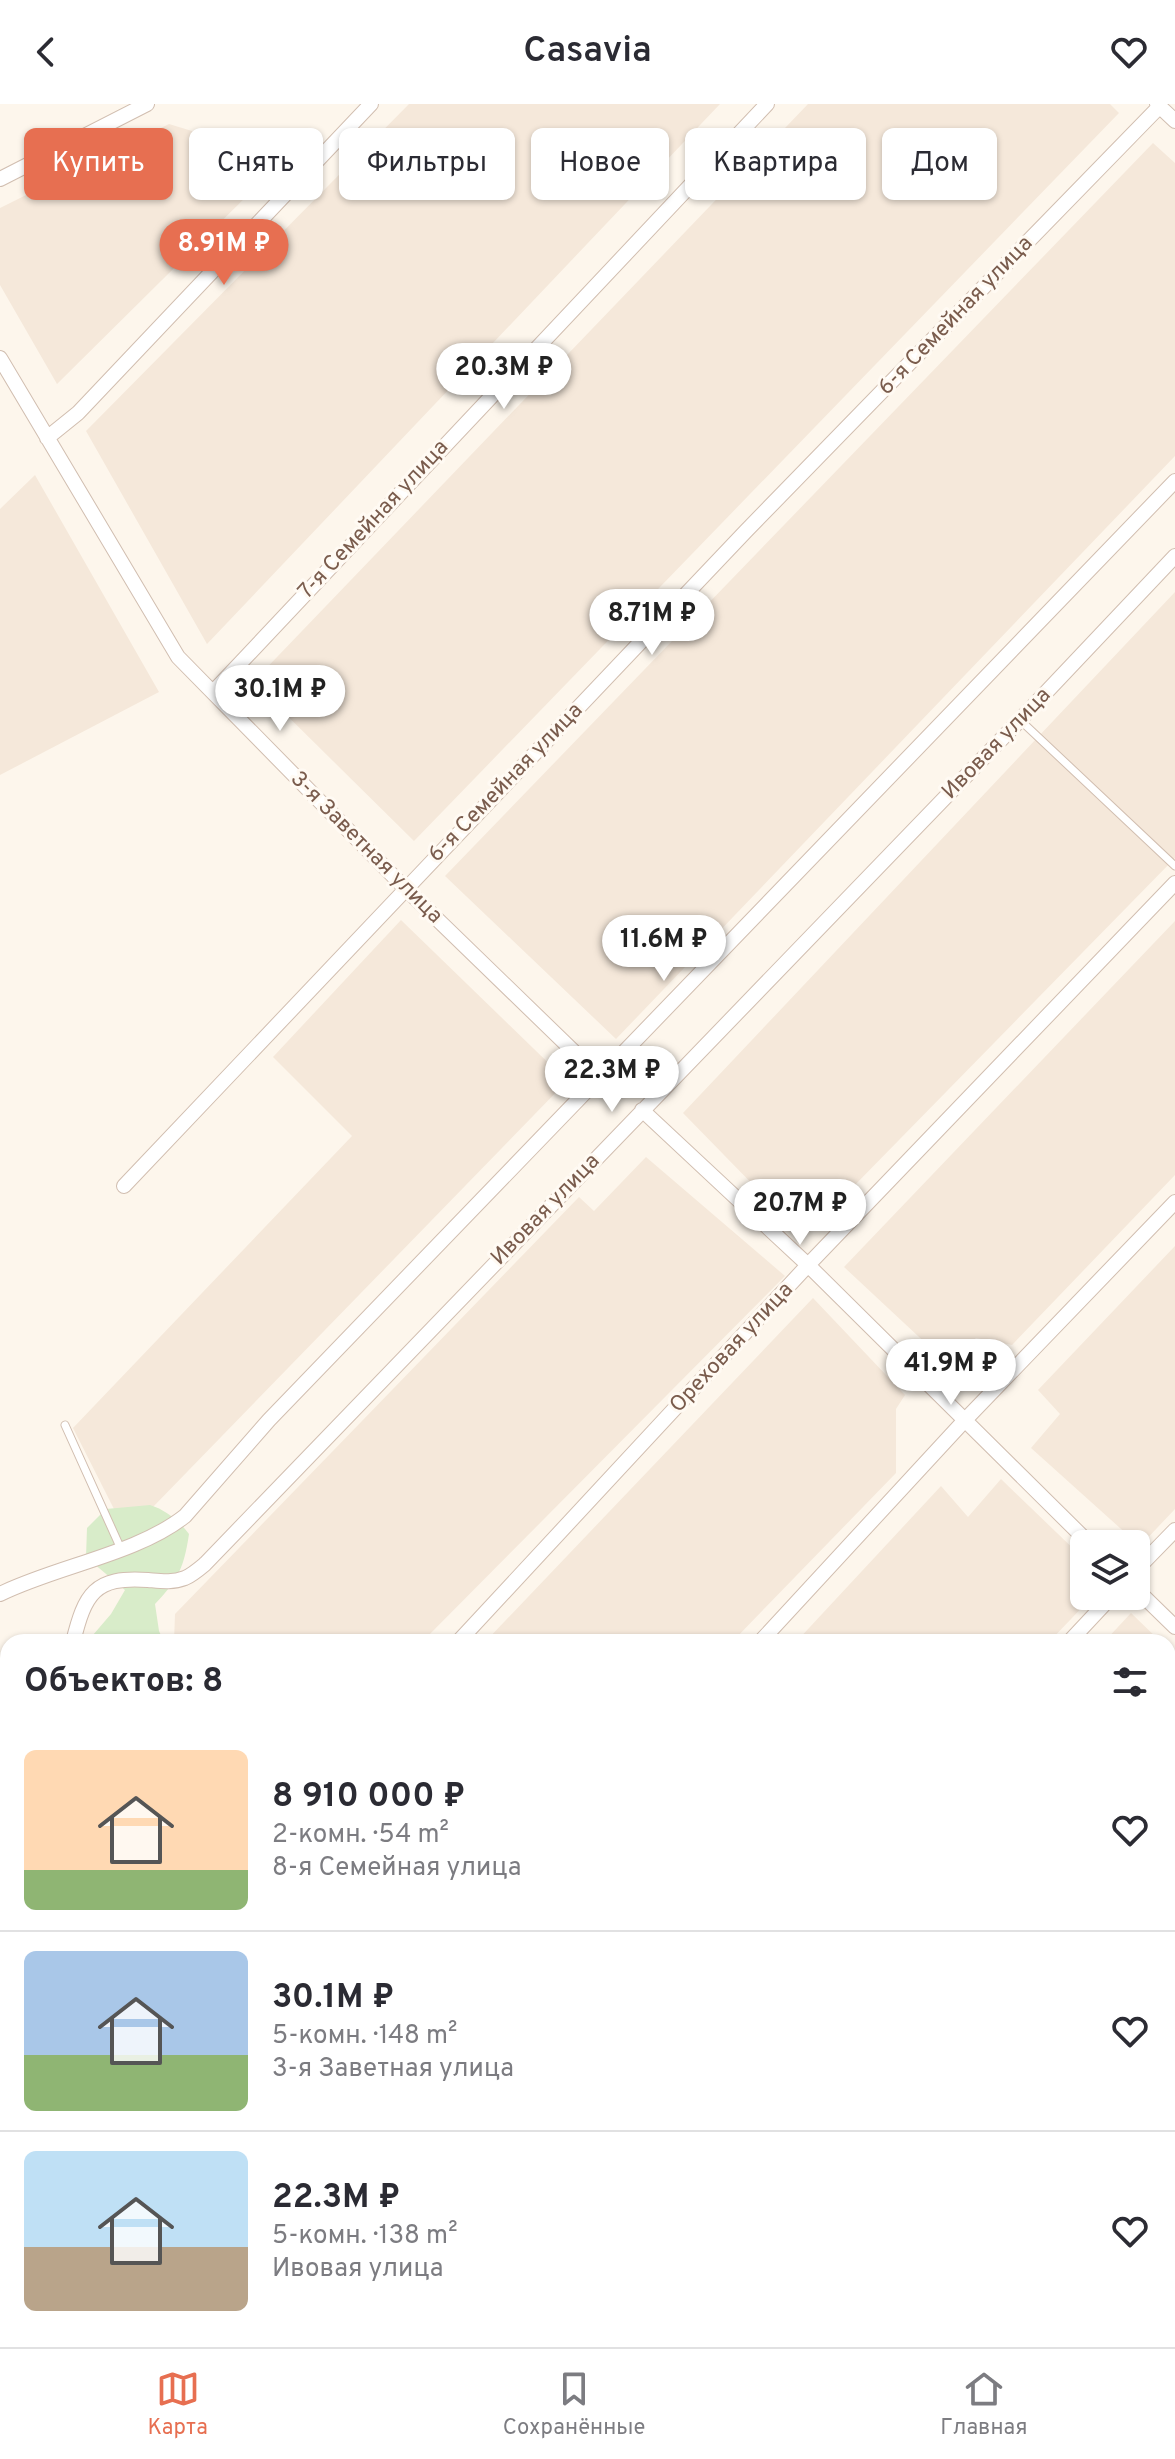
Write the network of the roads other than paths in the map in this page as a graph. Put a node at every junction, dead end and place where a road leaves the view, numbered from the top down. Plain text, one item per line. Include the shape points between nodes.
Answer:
1 (147, 104) edge
2 (371, 104) edge
3 (767, 104) edge
4 (1159, 105) edge
5 (1175, 121) edge
6 (0, 179) edge
7 (0, 358) edge
8 (47, 438) junction
9 (1175, 481) edge
10 (1175, 556) edge
11 (213, 692) junction
12 (1020, 720) junction
13 (1175, 866) edge
14 (1175, 883) edge
15 (405, 888) junction
16 (600, 1077) junction
17 (642, 1110) junction
18 (124, 1186) dead end
19 (1175, 1202) edge
20 (808, 1265) junction
21 (965, 1420) junction
22 (65, 1425) dead end
23 (1076, 1530) edge
24 (1175, 1530) edge
25 (121, 1549) junction
26 (1150, 1556) edge
27 (0, 1594) edge
28 (1150, 1603) edge
29 (1099, 1610) edge
30 (1175, 1627) edge
31 (75, 1634) edge
32 (465, 1634) edge
33 (767, 1634) edge
34 (1076, 1634) edge

1 - 6 street
2 - 8 street via 78,413
3 - 11 street, 7-я Семейная улица
4 - 5 street
4 - 15 street, 6-я Семейная улица
7 - 8 street, 3-я Заветная улица
8 - 11 street, 3-я Заветная улица via 172,648
9 - 16 street
10 - 12 street, Ивовая улица
11 - 15 street, 3-я Заветная улица
12 - 13 lane
12 - 17 street, Ивовая улица
14 - 20 street, Ореховая улица
15 - 16 street, 3-я Заветная улица
15 - 18 street, 6-я Семейная улица
16 - 25 street via 269,1420 185,1516 169,1529
17 - 20 street
17 - 31 street, Ивовая улица via 205,1564 186,1578 167,1582 124,1578 106,1583 81,1610
19 - 21 street
20 - 21 street
20 - 32 street, Ореховая улица
21 - 23 street
21 - 33 street
22 - 25 lane
24 - 26 street
25 - 27 street
28 - 30 street
29 - 34 street

